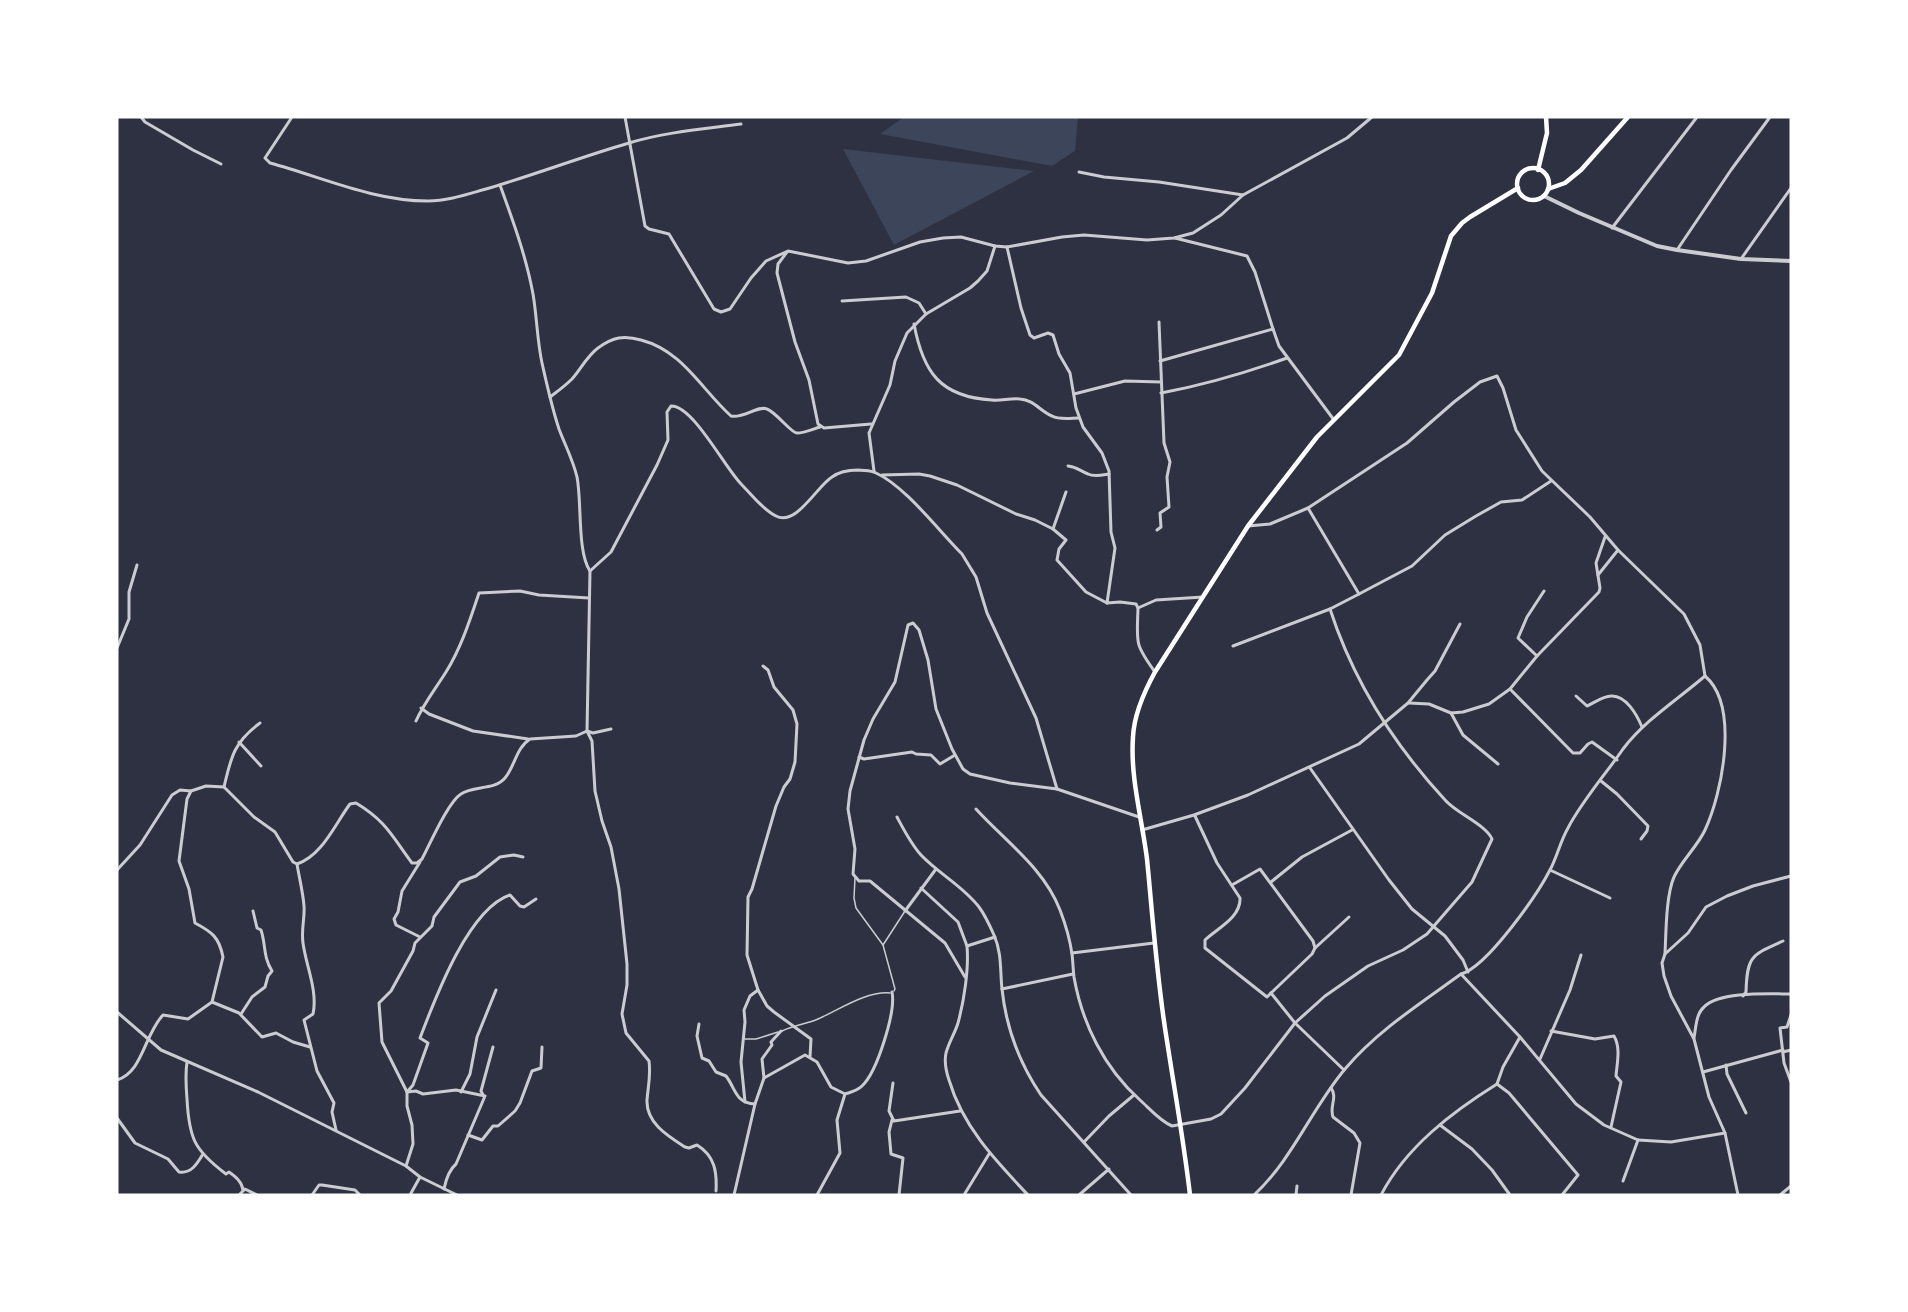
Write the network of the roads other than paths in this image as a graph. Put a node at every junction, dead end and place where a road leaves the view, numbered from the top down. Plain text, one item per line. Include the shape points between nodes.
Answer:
1 (141, 117) edge
2 (292, 117) edge
3 (625, 117) edge
4 (1372, 117) edge
5 (1546, 117) edge
6 (1628, 117) edge
7 (1697, 117) edge
8 (1770, 117) edge
9 (741, 124) dead end
10 (631, 142) junction
11 (221, 164) dead end
12 (1538, 170) junction
13 (1079, 172) dead end
14 (500, 185) junction
15 (1518, 188) junction
16 (1791, 188) edge
17 (1548, 189) junction
18 (1243, 195) junction
19 (1544, 196) junction
20 (1612, 228) junction
21 (1174, 238) junction
22 (995, 246) junction
23 (1007, 247) junction
24 (788, 250) junction
25 (1677, 250) junction
26 (1741, 259) junction
27 (1791, 261) edge
28 (842, 301) dead end
29 (926, 314) junction
30 (1159, 322) dead end
31 (914, 324) junction
32 (1273, 329) junction
33 (1287, 358) junction
34 (1160, 361) junction
35 (1161, 382) junction
36 (1161, 393) junction
37 (1074, 394) junction
38 (550, 397) junction
39 (1079, 418) junction
40 (1334, 420) junction
41 (871, 424) junction
42 (820, 427) junction
43 (1068, 466) dead end
44 (874, 471) junction
45 (1109, 474) junction
46 (880, 475) junction
47 (1551, 481) junction
48 (1066, 492) dead end
49 (1308, 508) junction
50 (1248, 526) junction
51 (1053, 529) junction
52 (1157, 530) dead end
53 (1605, 537) junction
54 (1618, 550) junction
55 (137, 565) dead end
56 (590, 571) junction
57 (1597, 576) junction
58 (1544, 591) dead end
59 (1359, 594) junction
60 (1203, 597) junction
61 (589, 598) junction
62 (1107, 603) junction
63 (1138, 608) junction
64 (1330, 609) junction
65 (1460, 624) dead end
66 (1233, 646) dead end
67 (117, 648) edge
68 (1537, 656) junction
69 (764, 666) dead end
70 (1155, 672) junction
71 (1705, 676) junction
72 (1510, 689) junction
73 (1576, 696) dead end
74 (1408, 702) junction
75 (422, 708) junction
76 (1451, 713) junction
77 (416, 721) dead end
78 (1384, 722) junction
79 (260, 723) dead end
80 (1642, 727) junction
81 (611, 729) dead end
82 (587, 731) junction
83 (530, 739) junction
84 (239, 742) junction
85 (956, 755) junction
86 (859, 757) junction
87 (1617, 760) junction
88 (1498, 764) dead end
89 (261, 766) dead end
90 (1310, 768) junction
91 (1601, 781) junction
92 (224, 787) junction
93 (1057, 789) junction
94 (191, 791) junction
95 (976, 808) dead end
96 (1194, 815) junction
97 (897, 817) dead end
98 (1141, 818) junction
99 (1142, 830) junction
100 (1353, 830) junction
101 (1641, 839) dead end
102 (523, 858) dead end
103 (420, 862) junction
104 (297, 864) junction
105 (936, 869) junction
106 (117, 870) edge
107 (1550, 870) junction
108 (1791, 876) edge
109 (855, 877) junction
110 (1271, 882) junction
111 (1232, 885) junction
112 (921, 888) junction
113 (1610, 898) dead end
114 (536, 899) dead end
115 (253, 911) dead end
116 (905, 911) junction
117 (1348, 917) dead end
118 (1435, 927) junction
119 (420, 937) junction
120 (995, 937) junction
121 (1783, 941) dead end
122 (1155, 943) junction
123 (883, 945) junction
124 (967, 946) junction
125 (1315, 948) junction
126 (1072, 953) junction
127 (1665, 954) junction
128 (1581, 955) dead end
129 (1468, 972) junction
130 (1073, 974) junction
131 (1461, 974) junction
132 (965, 976) junction
133 (1002, 989) junction
134 (496, 990) dead end
135 (758, 990) junction
136 (892, 992) junction
137 (1271, 993) junction
138 (1791, 994) edge
139 (1743, 996) junction
140 (212, 1002) junction
141 (117, 1012) edge
142 (241, 1014) junction
143 (1791, 1015) edge
144 (699, 1023) dead end
145 (1295, 1023) junction
146 (792, 1026) junction
147 (781, 1031) junction
148 (1551, 1031) junction
149 (1520, 1037) junction
150 (148, 1038) junction
151 (744, 1039) junction
152 (1694, 1039) junction
153 (310, 1047) junction
154 (493, 1047) dead end
155 (542, 1047) dead end
156 (1791, 1050) edge
157 (1783, 1051) junction
158 (810, 1057) junction
159 (1540, 1059) junction
160 (187, 1062) junction
161 (1726, 1065) junction
162 (1344, 1070) junction
163 (1703, 1072) junction
164 (764, 1078) junction
165 (117, 1080) edge
166 (1791, 1082) edge
167 (893, 1083) dead end
168 (1497, 1084) junction
169 (1331, 1088) junction
170 (407, 1092) junction
171 (461, 1092) junction
172 (844, 1094) junction
173 (485, 1095) junction
174 (1134, 1095) junction
175 (745, 1102) junction
176 (754, 1104) junction
177 (960, 1112) junction
178 (1746, 1113) dead end
179 (117, 1119) edge
180 (892, 1119) junction
181 (1181, 1123) junction
182 (1440, 1125) junction
183 (1611, 1127) junction
184 (336, 1131) junction
185 (1725, 1133) junction
186 (468, 1135) junction
187 (1638, 1140) junction
188 (1084, 1142) junction
189 (203, 1154) junction
190 (989, 1154) junction
191 (406, 1166) junction
192 (1109, 1169) junction
193 (420, 1177) junction
194 (1623, 1181) dead end
195 (1297, 1186) dead end
196 (1791, 1186) edge
197 (444, 1189) junction
198 (243, 1190) junction
199 (716, 1191) dead end
200 (239, 1195) edge
201 (257, 1195) edge
202 (312, 1195) edge
203 (360, 1195) edge
204 (410, 1195) edge
205 (457, 1195) edge
206 (734, 1195) edge
207 (818, 1195) edge
208 (899, 1195) edge
209 (964, 1195) edge
210 (1028, 1195) edge
211 (1079, 1195) edge
212 (1131, 1195) edge
213 (1190, 1195) edge
214 (1254, 1195) edge
215 (1296, 1195) edge
216 (1351, 1195) edge
217 (1381, 1195) edge
218 (1510, 1195) edge
219 (1562, 1195) edge
220 (1738, 1195) edge
221 (1780, 1195) edge

1 - 11 street
2 - 14 street via 265,158 270,163 347,188 398,199 430,201
3 - 10 street
4 - 18 street via 1347,138
5 - 12 main road via 1547,134
6 - 17 main road via 1581,170 1565,183
7 - 20 street
8 - 25 street
9 - 10 street
10 - 14 street
10 - 24 street via 645,226 669,234 714,309 730,309 766,261
12 - 15 main road via 1522,173
12 - 17 main road via 1547,177
13 - 18 street
14 - 38 street via 527,263
15 - 19 main road via 1528,200
15 - 40 main road via 1457,228 1428,303 1399,355
16 - 26 street
17 - 19 main road
18 - 21 street via 1201,230
19 - 20 street
20 - 25 street
21 - 23 street via 1084,235
21 - 32 street via 1247,256
22 - 23 street
22 - 24 street via 961,237 943,238 848,263
22 - 29 street via 987,271 978,281
23 - 37 street via 1030,335 1053,335 1070,373
24 - 42 street via 777,273
25 - 26 street
26 - 27 street
28 - 29 street via 906,297 919,303
29 - 31 street
30 - 34 street
31 - 39 street via 918,347 933,376 955,392 994,401 1020,399 1032,402 1054,418
31 - 41 street
32 - 33 street
32 - 34 street
33 - 36 street via 1196,387
33 - 40 street
34 - 35 street
35 - 36 street
35 - 37 street via 1125,381
36 - 52 street via 1164,443 1170,462 1169,507 1159,515 1161,527
37 - 39 street
38 - 42 street via 573,378 595,351 625,336 657,345 683,363 731,416 767,409 796,433
38 - 56 street via 575,468 583,553
39 - 45 street via 1102,453
40 - 50 main road
41 - 42 street
41 - 44 street via 869,442
43 - 45 street via 1095,476
44 - 46 street
44 - 56 street via 847,470 831,477 795,514 785,519 776,516 737,481 703,430 680,408 670,406 668,440 657,465 611,552
45 - 62 street via 1115,548
46 - 51 street via 930,476
46 - 93 street via 906,495 962,554 976,577 987,613 1036,718
47 - 49 street via 1516,430 1497,376 1480,382 1407,443
47 - 53 street via 1590,517
47 - 59 street via 1522,500 1501,502 1476,516 1445,535 1412,566
48 - 51 street
49 - 50 street via 1270,524
49 - 59 street
50 - 60 main road
51 - 62 street via 1066,540 1056,560 1086,592
53 - 54 street
53 - 57 street via 1596,563
54 - 57 street
54 - 71 street via 1684,614 1700,645
55 - 67 street via 129,592 129,619
56 - 61 street
57 - 68 street via 1599,592
58 - 68 street via 1518,639
59 - 64 street
60 - 63 street via 1156,600
60 - 70 main road
61 - 75 street via 520,591 479,593 461,644
61 - 82 street
62 - 63 street via 1134,603
63 - 70 street via 1137,643
64 - 66 street
64 - 78 street via 1361,683
65 - 74 street via 1435,671
68 - 72 street
69 - 135 street via 774,687 793,710 797,724 795,762 776,806 748,897 747,955
70 - 98 main road via 1133,735
71 - 80 street
71 - 127 street via 1721,702 1724,755 1714,807 1704,832 1675,875 1670,890
72 - 76 street via 1482,706
72 - 87 street via 1573,753 1580,753 1592,742
73 - 80 street via 1587,706 1602,698 1617,697 1628,704
74 - 76 street via 1430,704
74 - 78 street
75 - 77 street
75 - 83 street via 473,731
76 - 88 street via 1464,735
78 - 90 street via 1359,744
78 - 118 street via 1446,802 1492,837 1472,882
79 - 84 street
80 - 87 street
81 - 82 street
82 - 83 street via 576,736
82 - 199 street via 592,741 595,791 620,889 627,964 622,1014 626,1033 649,1061 648,1109 652,1120 685,1147 697,1145 703,1149 717,1169
83 - 103 street via 505,779 455,799
84 - 89 street
84 - 92 street
85 - 86 street via 940,764 931,755 912,752
85 - 86 street via 936,709 928,660 913,623 906,627 895,682 873,719
85 - 93 street via 970,774
86 - 109 street via 848,809
87 - 91 street
90 - 96 street
90 - 100 street
91 - 101 street via 1648,826
91 - 107 street via 1568,827
92 - 94 street via 206,786
92 - 104 street via 275,832
93 - 98 street
94 - 106 street via 180,790 172,795 140,845
94 - 140 street via 179,861 195,923 212,932 223,957
95 - 126 street via 1032,863 1060,909
96 - 99 street
96 - 111 street
97 - 105 street via 915,849
98 - 99 main road
99 - 122 main road
100 - 110 street via 1302,857
100 - 118 street via 1407,903
102 - 119 street via 500,857 476,876 460,882 434,917 432,926
103 - 104 street via 412,863 384,824 356,802 348,807 314,854
103 - 119 street via 402,891 394,919 396,925
104 - 153 street via 304,908 303,944 314,1008 313,1014 304,1020
105 - 112 street
105 - 120 street via 979,908
107 - 113 street
107 - 129 street via 1488,955
108 - 127 street via 1726,896 1706,908 1688,933
109 - 116 street via 870,881
109 - 123 lane via 856,908
110 - 111 street via 1258,869
110 - 125 street
111 - 137 street via 1240,905 1225,925 1205,940 1205,948 1267,997
112 - 116 street
112 - 124 street via 958,922
114 - 170 street via 524,907 510,895 499,898 463,943 425,1024 420,1038 428,1043 427,1050
115 - 142 street via 272,971 265,987
116 - 123 lane
116 - 132 street via 945,943
117 - 125 street
118 - 129 street via 1455,948
118 - 145 street via 1403,951 1368,966
119 - 170 street via 391,991 379,1003 382,1042
120 - 124 street
120 - 133 street
121 - 139 street via 1750,959
122 - 126 street
122 - 181 main road
123 - 136 lane via 895,989
124 - 132 street
125 - 137 street
126 - 130 street
127 - 152 street via 1662,963 1671,996
128 - 148 street
129 - 131 street
130 - 133 street
130 - 174 street via 1088,1029 1105,1059
131 - 149 street
131 - 162 street via 1383,1032
132 - 177 street via 958,1022 945,1059
133 - 188 street via 1012,1036 1033,1082
134 - 171 street
135 - 146 street via 767,1006
135 - 151 street via 750,996 744,1010
136 - 146 lane via 862,999
136 - 172 street via 884,1042 867,1080
137 - 145 street
138 - 139 street
139 - 152 street via 1713,1001 1702,1008
140 - 142 street
140 - 150 street via 188,1019 163,1015
141 - 150 street
142 - 153 street via 262,1037 276,1033
143 - 157 street via 1787,1027 1780,1028
144 - 175 street via 697,1036 702,1058 716,1072 725,1074 736,1096
145 - 162 street
145 - 181 street via 1221,1114
146 - 147 lane
146 - 158 street via 811,1040
147 - 151 lane
147 - 164 street via 762,1059
148 - 159 street
148 - 183 street via 1594,1039 1614,1036 1618,1054 1616,1077 1621,1082
149 - 159 street
149 - 168 street
150 - 160 street via 161,1050
150 - 165 street via 133,1070
151 - 175 street via 741,1062
152 - 163 street
153 - 184 street via 317,1071 334,1102
154 - 173 street via 481,1091
155 - 186 street via 541,1068 532,1071 515,1111 493,1126 482,1140
156 - 157 street
157 - 161 street
157 - 166 street
158 - 164 street via 805,1055
158 - 172 street via 823,1070 831,1087
159 - 183 street via 1576,1104
160 - 184 street
160 - 189 street via 189,1130
161 - 163 street
161 - 178 street
162 - 169 street
163 - 185 street
164 - 176 street
167 - 180 street
168 - 182 street
168 - 219 street via 1578,1175
169 - 214 street
169 - 216 street via 1331,1114 1360,1143
170 - 171 street
170 - 191 street via 412,1144
171 - 173 street
172 - 207 street via 837,1120 840,1153
173 - 186 street
174 - 181 street via 1168,1124
174 - 188 street
175 - 176 street
176 - 206 street
177 - 180 street
177 - 190 street
179 - 189 street via 135,1143 168,1159 179,1172 191,1170
180 - 208 street via 891,1154 903,1158
181 - 213 main road
182 - 217 street via 1406,1157
182 - 218 street via 1472,1149
183 - 187 street
184 - 191 street
185 - 187 street via 1671,1142
185 - 220 street
186 - 197 street
187 - 194 street
188 - 192 street
189 - 198 street via 226,1174 230,1172
190 - 209 street
190 - 210 street
191 - 193 street
192 - 211 street
192 - 212 street
193 - 197 street
193 - 204 street
195 - 215 street
196 - 221 street
197 - 205 street
198 - 200 street
198 - 201 street
202 - 203 street via 319,1185 355,1190

